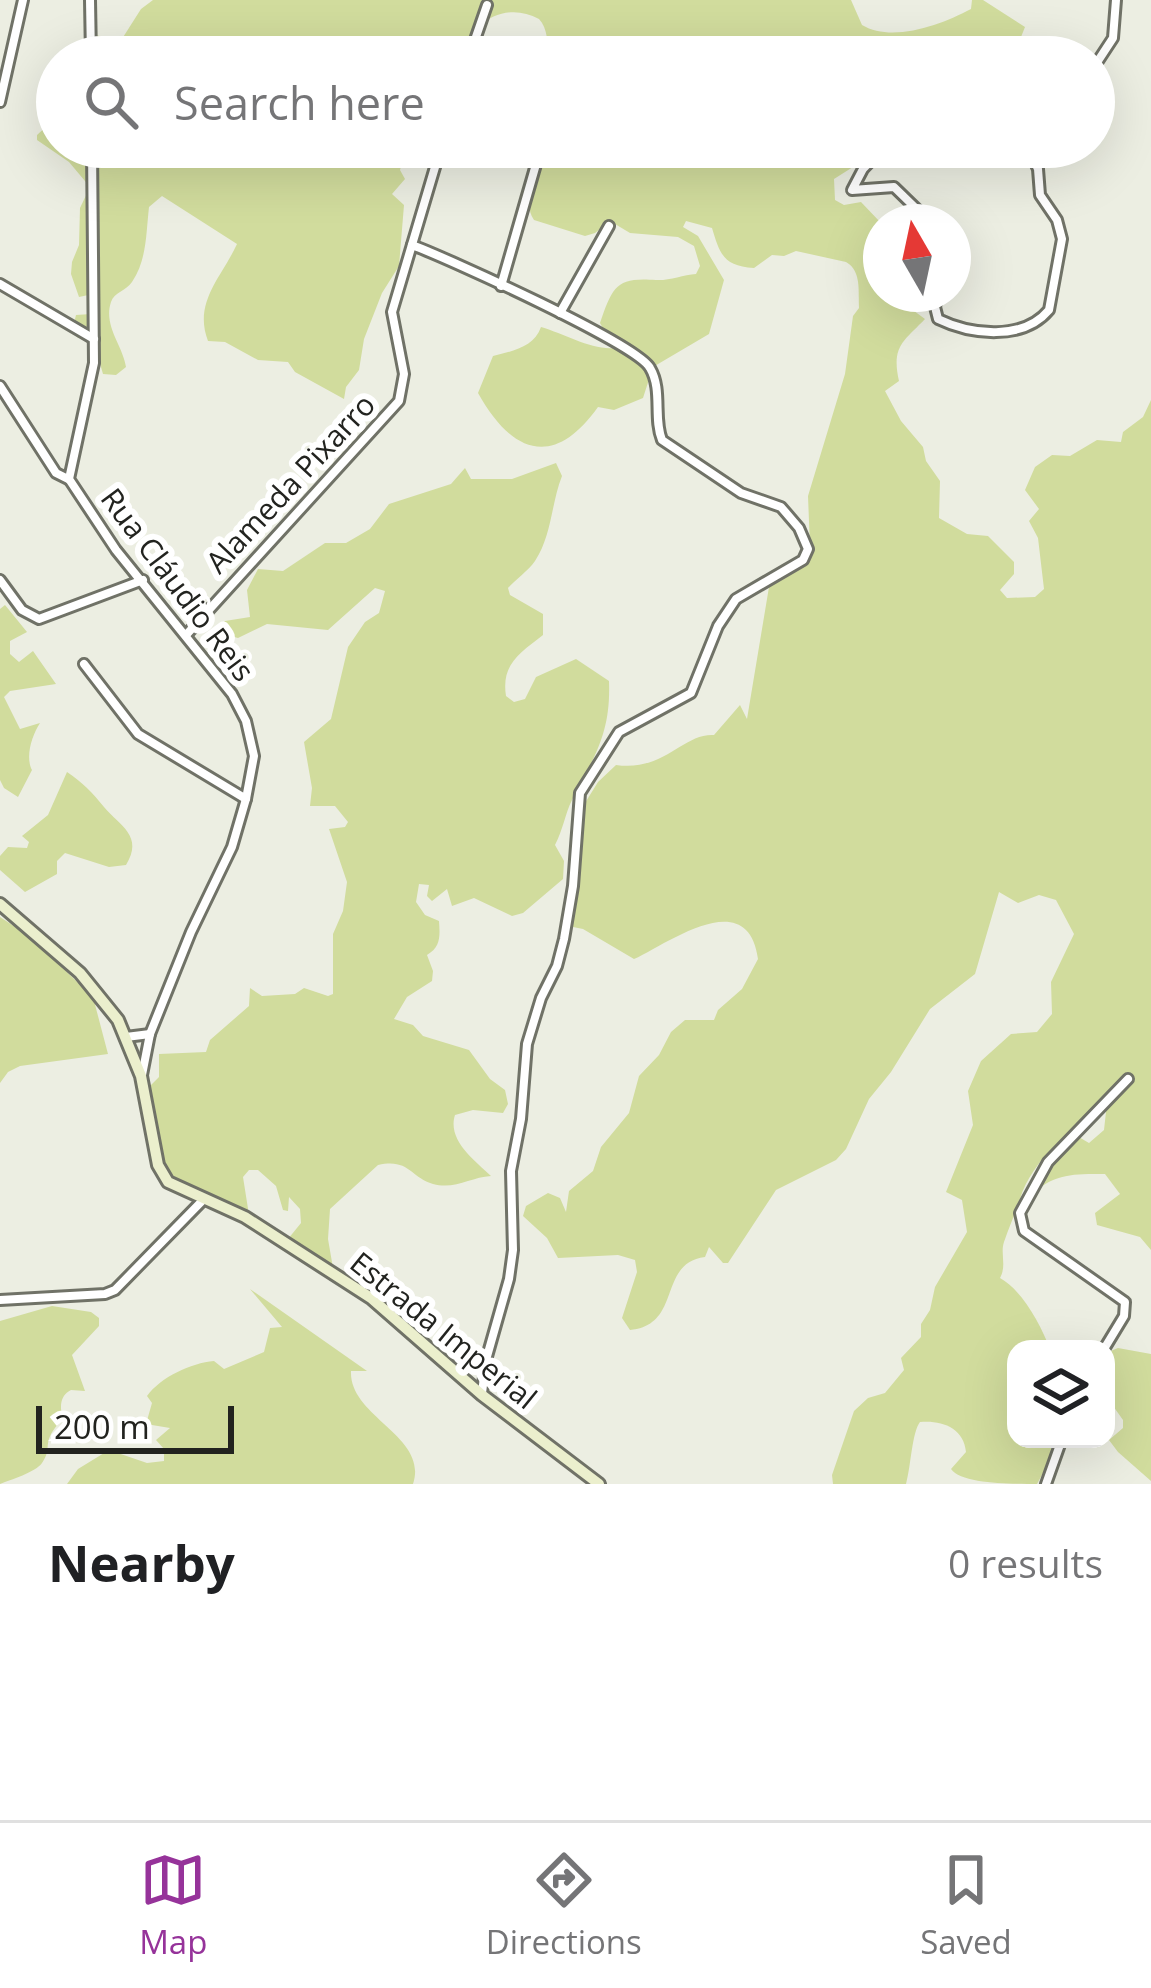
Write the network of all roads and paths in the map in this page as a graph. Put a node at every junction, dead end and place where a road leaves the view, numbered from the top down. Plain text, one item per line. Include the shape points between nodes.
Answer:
1 (23, 0) edge
2 (90, 0) edge
3 (1116, 0) edge
4 (487, 5) dead end
5 (91, 36) edge
6 (476, 36) edge
7 (1113, 36) edge
8 (0, 102) edge
9 (92, 168) edge
10 (435, 168) edge
11 (535, 168) edge
12 (864, 168) edge
13 (1037, 168) edge
14 (911, 204) edge
15 (609, 226) dead end
16 (412, 244) junction
17 (0, 284) edge
18 (501, 286) junction
19 (935, 312) edge
20 (560, 313) junction
21 (94, 339) junction
22 (0, 386) edge
23 (69, 479) junction
24 (0, 580) edge
25 (143, 580) junction
26 (187, 634) junction
27 (84, 664) dead end
28 (246, 799) junction
29 (0, 904) edge
30 (150, 1034) junction
31 (126, 1037) junction
32 (141, 1076) junction
33 (1128, 1079) dead end
34 (203, 1200) junction
35 (0, 1300) edge
36 (1109, 1340) edge
37 (482, 1395) junction
38 (1060, 1448) edge
39 (599, 1484) edge
40 (1046, 1484) edge

1 - 8 street
2 - 5 street
3 - 7 street
4 - 6 street
9 - 21 street, Rua Cláudio Reis
10 - 16 street, Alameda Pixarro
11 - 18 street
12 - 14 street via 852,190 894,187
13 - 19 street via 1040,195 1063,238 1049,310 1014,329 974,332
15 - 20 street
16 - 18 street
16 - 26 street, Alameda Pixarro via 392,311 403,362 399,401
17 - 21 street
18 - 20 street
20 - 37 street via 647,362 660,436 741,493 781,507 807,554 736,598 691,693 620,732 580,793 564,939 527,1044 511,1171 511,1265
21 - 23 street, Rua Cláudio Reis
22 - 23 street via 56,473
23 - 25 street, Rua Cláudio Reis
24 - 25 street via 39,620
25 - 26 street, Rua Cláudio Reis
26 - 28 street, Rua Cláudio Reis via 246,721 254,756
27 - 28 street via 138,734
28 - 30 street, Rua Cláudio Reis
29 - 31 street, Estrada Imperial via 92,985
30 - 31 street
30 - 32 street, Rua Cláudio Reis
31 - 32 street, Estrada Imperial
32 - 34 street, Estrada Imperial via 163,1176
33 - 36 street via 1048,1162 1020,1213 1024,1231 1125,1301
34 - 35 street via 115,1290
34 - 37 street, Estrada Imperial via 371,1298
37 - 39 street, Estrada Imperial
38 - 40 street

